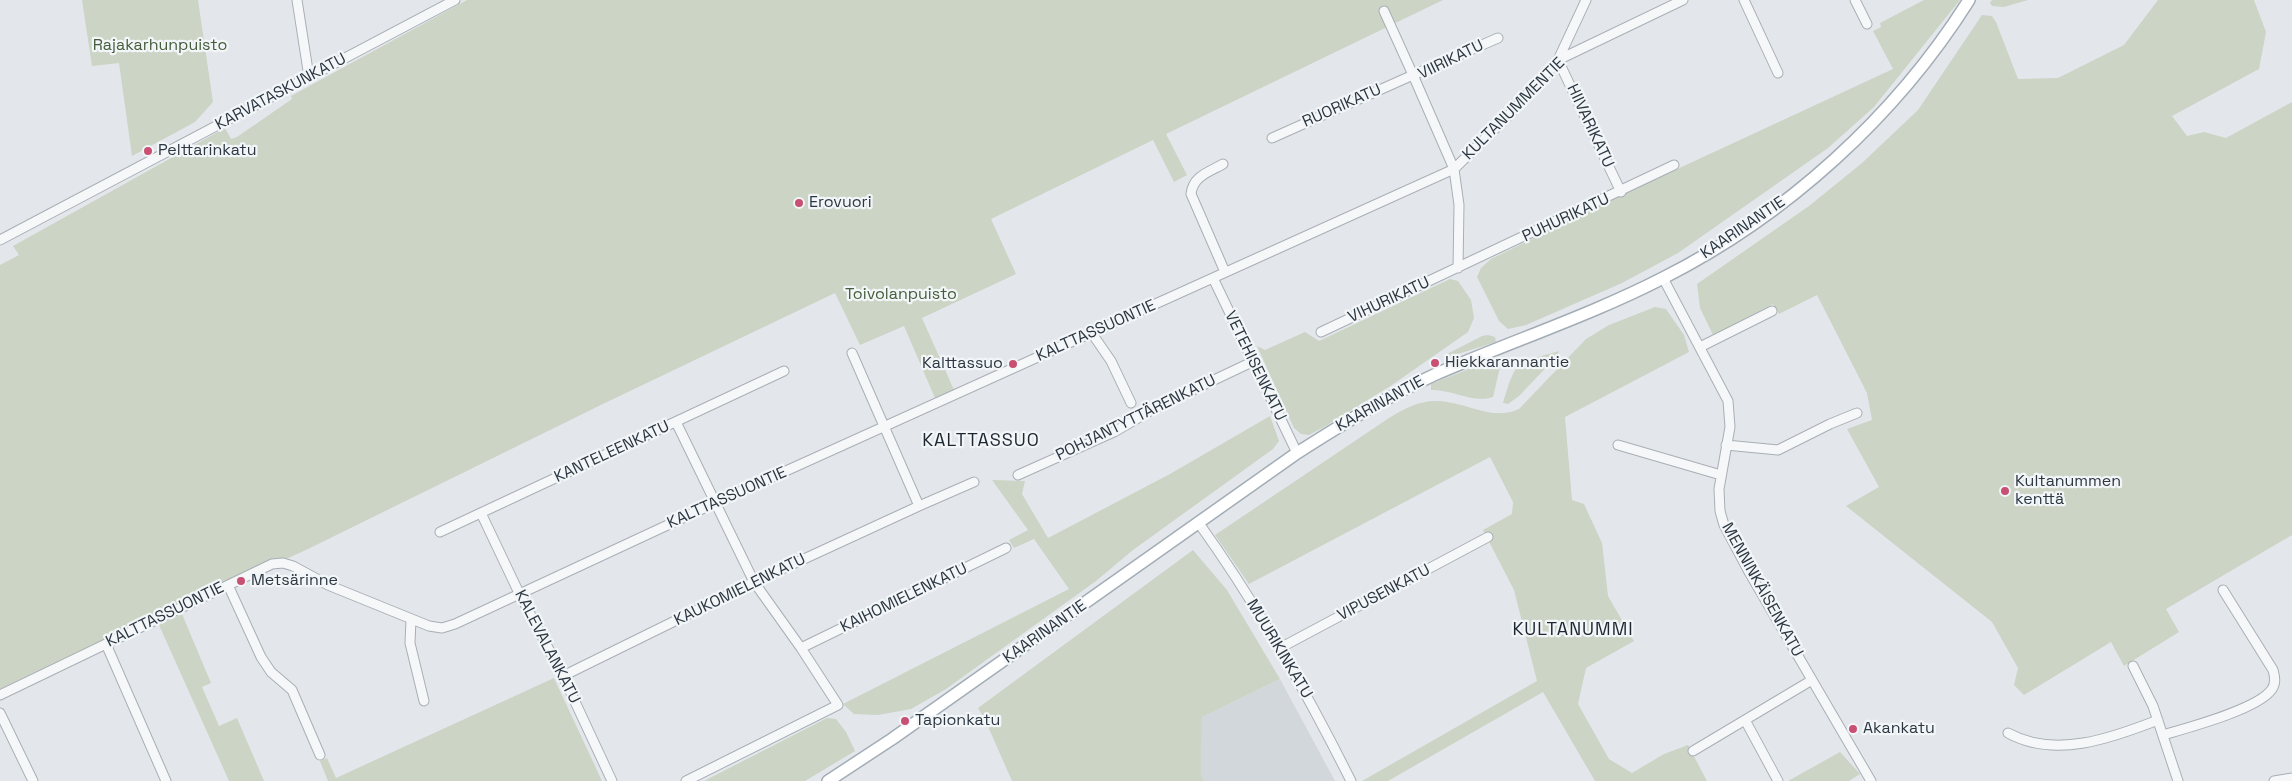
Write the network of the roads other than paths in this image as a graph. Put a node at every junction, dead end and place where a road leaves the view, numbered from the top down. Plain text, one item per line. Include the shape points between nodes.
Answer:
1 (297, 0) edge
2 (455, 0) edge
3 (1586, 0) edge
4 (1683, 0) edge
5 (1744, 0) edge
6 (1855, 0) edge
7 (1969, 0) edge
8 (1384, 11) dead end
9 (1867, 24) dead end
10 (1498, 38) dead end
11 (1558, 60) junction
12 (1778, 73) dead end
13 (1413, 75) junction
14 (309, 77) junction
15 (1272, 138) dead end
16 (1223, 164) dead end
17 (1674, 166) dead end
18 (1454, 169) junction
19 (1621, 192) junction
20 (0, 240) edge
21 (1458, 268) junction
22 (1225, 272) junction
23 (1213, 278) junction
24 (1663, 278) junction
25 (1772, 311) dead end
26 (1091, 332) junction
27 (1321, 332) dead end
28 (1700, 347) junction
29 (852, 354) dead end
30 (1254, 361) junction
31 (784, 371) dead end
32 (1131, 403) dead end
33 (1857, 413) dead end
34 (676, 422) junction
35 (886, 427) junction
36 (1618, 445) dead end
37 (1726, 445) junction
38 (1297, 453) junction
39 (1018, 475) dead end
40 (1721, 475) junction
41 (974, 482) dead end
42 (715, 504) junction
43 (919, 506) junction
44 (481, 513) junction
45 (1198, 522) junction
46 (440, 532) dead end
47 (1488, 537) dead end
48 (1006, 548) dead end
49 (754, 582) junction
50 (228, 585) junction
51 (2223, 590) dead end
52 (519, 593) junction
53 (411, 619) junction
54 (106, 644) junction
55 (801, 648) junction
56 (1280, 648) junction
57 (2133, 666) dead end
58 (563, 676) junction
59 (1812, 680) junction
60 (0, 695) edge
61 (424, 701) dead end
62 (0, 713) edge
63 (1745, 720) junction
64 (2158, 720) junction
65 (2008, 733) dead end
66 (2163, 735) junction
67 (1692, 751) dead end
68 (320, 755) dead end
69 (2292, 778) edge
70 (33, 781) edge
71 (166, 781) edge
72 (612, 781) edge
73 (686, 781) edge
74 (828, 781) edge
75 (1352, 781) edge
76 (1778, 781) edge
77 (1871, 781) edge
78 (2178, 781) edge
79 (2274, 781) edge

1 - 14 street
2 - 14 street, KARVATASKUNKATU
3 - 11 street
4 - 11 street, KULTANUMMENTIE
5 - 12 street
6 - 9 street
7 - 24 main road, KAARINANTIE via 1906,86 1841,153 1752,225
8 - 13 street
10 - 13 street, VIIRIKATU
11 - 18 street, KULTANUMMENTIE via 1510,114
11 - 19 street, HIIVARIKATU
13 - 15 street, RUORIKATU
13 - 18 street, VIIRIKATU
14 - 20 street, KARVATASKUNKATU
16 - 22 street via 1197,178 1191,194
17 - 19 street, PUHURIKATU
18 - 21 street via 1459,205
18 - 22 street, KALTTASSUONTIE
19 - 21 street, PUHURIKATU
21 - 27 street, VIHURIKATU
22 - 23 street, KALTTASSUONTIE
23 - 26 street, KALTTASSUONTIE
23 - 30 street, VETEHISENKATU
24 - 28 street, MENNINKÄISENKATU
24 - 38 main road, KAARINANTIE via 1433,376 1356,415
25 - 28 street
26 - 32 street via 1111,361
26 - 35 street, KALTTASSUONTIE
28 - 37 street, MENNINKÄISENKATU via 1728,401 1730,421
29 - 35 street
30 - 38 street, VETEHISENKATU
30 - 39 street, POHJANTYTTÄRENKATU via 1155,408 1114,432
31 - 34 street, KANTELEENKATU
33 - 37 street via 1778,450
34 - 42 street
34 - 44 street, KANTELEENKATU
35 - 42 street, KALTTASSUONTIE
35 - 43 street
36 - 40 street
37 - 40 street, MENNINKÄISENKATU
38 - 45 main road, KAARINANTIE
40 - 59 street, MENNINKÄISENKATU via 1719,504 1726,531
41 - 43 street, KAUKOMIELENKATU
42 - 49 street
42 - 52 street, KALTTASSUONTIE
43 - 49 street, KAUKOMIELENKATU
44 - 46 street, KANTELEENKATU
44 - 52 street, KALEVALANKATU
45 - 56 street, MUURIKINKATU
45 - 74 main road, KAARINANTIE
47 - 56 street, VIPUSENKATU
48 - 55 street, KAIHOMIELENKATU
49 - 55 street
49 - 58 street, KAUKOMIELENKATU
50 - 53 street, KALTTASSUONTIE via 272,564 283,563
50 - 54 street, KALTTASSUONTIE
50 - 68 street via 261,657 271,672 292,690
51 - 66 street via 2273,670 2273,687 2264,696 2230,713
52 - 53 street, KALTTASSUONTIE via 442,628
52 - 58 street, KALEVALANKATU
53 - 61 street via 410,643
54 - 60 street, KALTTASSUONTIE
54 - 71 street
55 - 73 street via 838,705
56 - 75 street, MUURIKINKATU
57 - 64 street
58 - 72 street, KALEVALANKATU
59 - 63 street
59 - 77 street, MENNINKÄISENKATU
62 - 70 street
63 - 67 street
63 - 76 street
64 - 65 street via 2107,738 2076,743 2036,744
64 - 66 street
66 - 78 street
69 - 79 street

